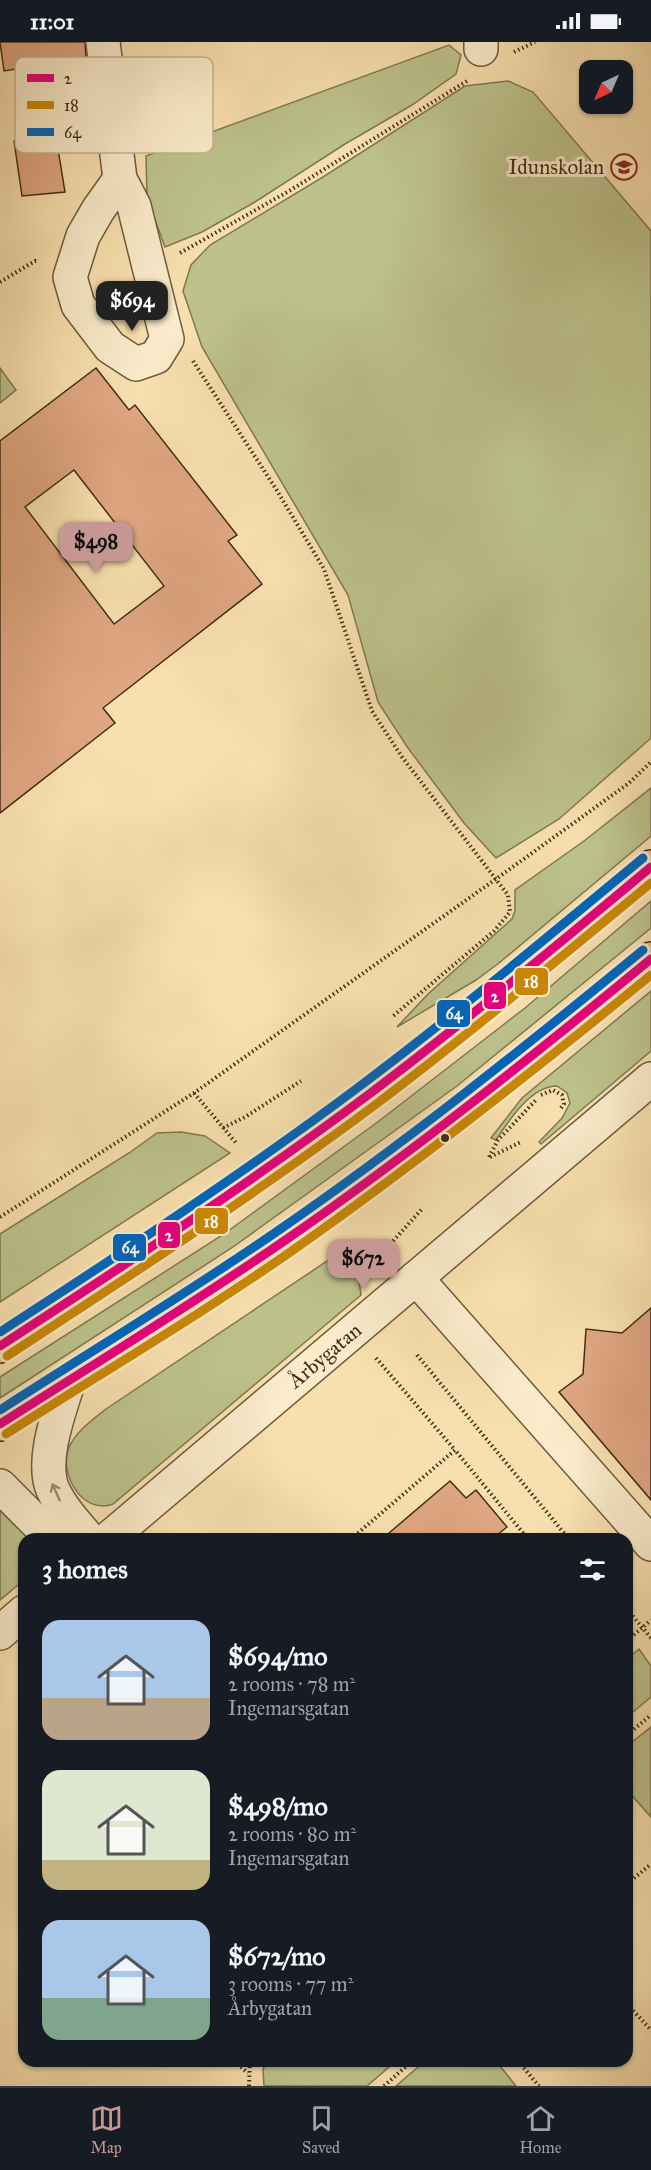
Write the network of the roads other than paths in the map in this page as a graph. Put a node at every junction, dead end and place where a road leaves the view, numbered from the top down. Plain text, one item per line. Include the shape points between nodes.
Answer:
1 (103, 42) edge
2 (105, 57) edge
3 (117, 153) edge
4 (120, 179) junction
5 (651, 867) edge
6 (651, 958) edge
7 (651, 1079) edge
8 (416, 1278) junction
9 (0, 1346) edge
10 (69, 1380) junction
11 (0, 1424) edge
12 (0, 1486) edge
13 (47, 1533) edge
14 (84, 1533) edge
15 (115, 1533) edge
16 (651, 1544) edge
17 (18, 1617) edge
18 (0, 1633) edge

1 - 2 street
3 - 4 street
4 - 4 street via 134,206 167,339 156,357 136,364 110,347 78,305 70,277 83,236
5 - 9 main road via 430,1048 325,1127 140,1256
6 - 10 main road via 449,1122 289,1238
7 - 8 street, Årbygatan
8 - 15 street, Årbygatan
8 - 16 street
10 - 11 main road
14 -> 10 street via 52,1488 48,1452
12 - 13 street
17 - 18 street

